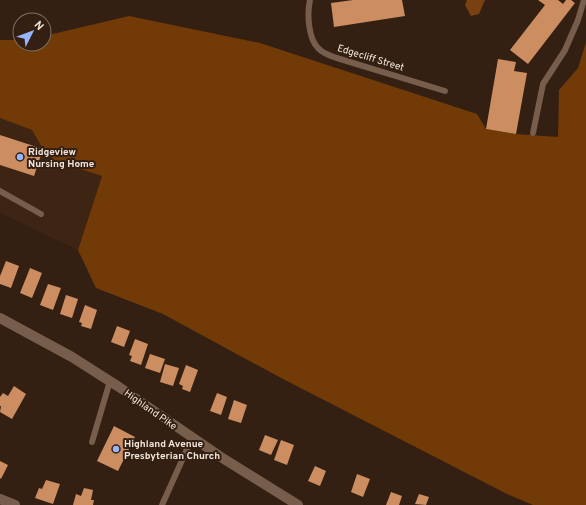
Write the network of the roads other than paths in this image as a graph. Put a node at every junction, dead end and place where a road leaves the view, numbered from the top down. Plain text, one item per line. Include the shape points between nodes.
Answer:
1 (310, 0) edge
2 (584, 0) edge
3 (445, 91) dead end
4 (533, 133) dead end
5 (0, 191) edge
6 (41, 214) dead end
7 (0, 318) edge
8 (110, 381) junction
9 (192, 438) junction
10 (92, 442) dead end
11 (0, 499) edge
12 (15, 505) edge
13 (162, 505) edge
14 (298, 505) edge

1 - 3 lane, Edgecliff Street via 309,29 317,48 324,53
2 - 4 lane via 565,50 543,84
5 - 6 lane
7 - 8 street, Highland Pike
8 - 9 street, Highland Pike
8 - 10 lane
9 - 13 lane
9 - 14 street, Highland Pike
11 - 12 street

